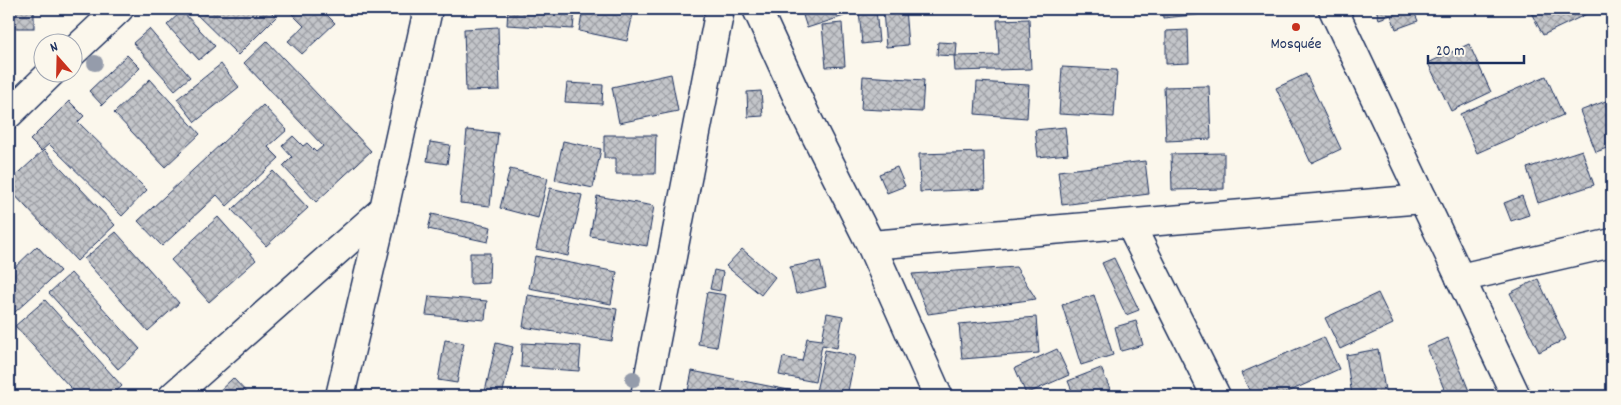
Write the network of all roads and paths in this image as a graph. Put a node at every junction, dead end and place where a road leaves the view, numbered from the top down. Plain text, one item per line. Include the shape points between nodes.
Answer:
1 (119, 9) edge
2 (428, 9) edge
3 (720, 9) edge
4 (757, 9) edge
5 (1333, 9) edge
6 (82, 44) edge
7 (42, 82) edge
8 (9, 114) edge
9 (1423, 200) junction
10 (384, 208) junction
11 (1130, 224) junction
12 (1612, 243) edge
13 (871, 246) junction
14 (1460, 278) junction
15 (173, 396) edge
16 (340, 396) edge
17 (645, 396) edge
18 (938, 396) edge
19 (1216, 396) edge
20 (1516, 396) edge

1 - 6 street
2 - 10 street
3 - 17 street
4 - 13 street
5 - 9 street
7 - 8 street
9 - 11 street
9 - 14 street
10 - 15 street
10 - 16 street
11 - 13 street
11 - 19 street
12 - 14 street
13 - 18 street
14 - 20 street

